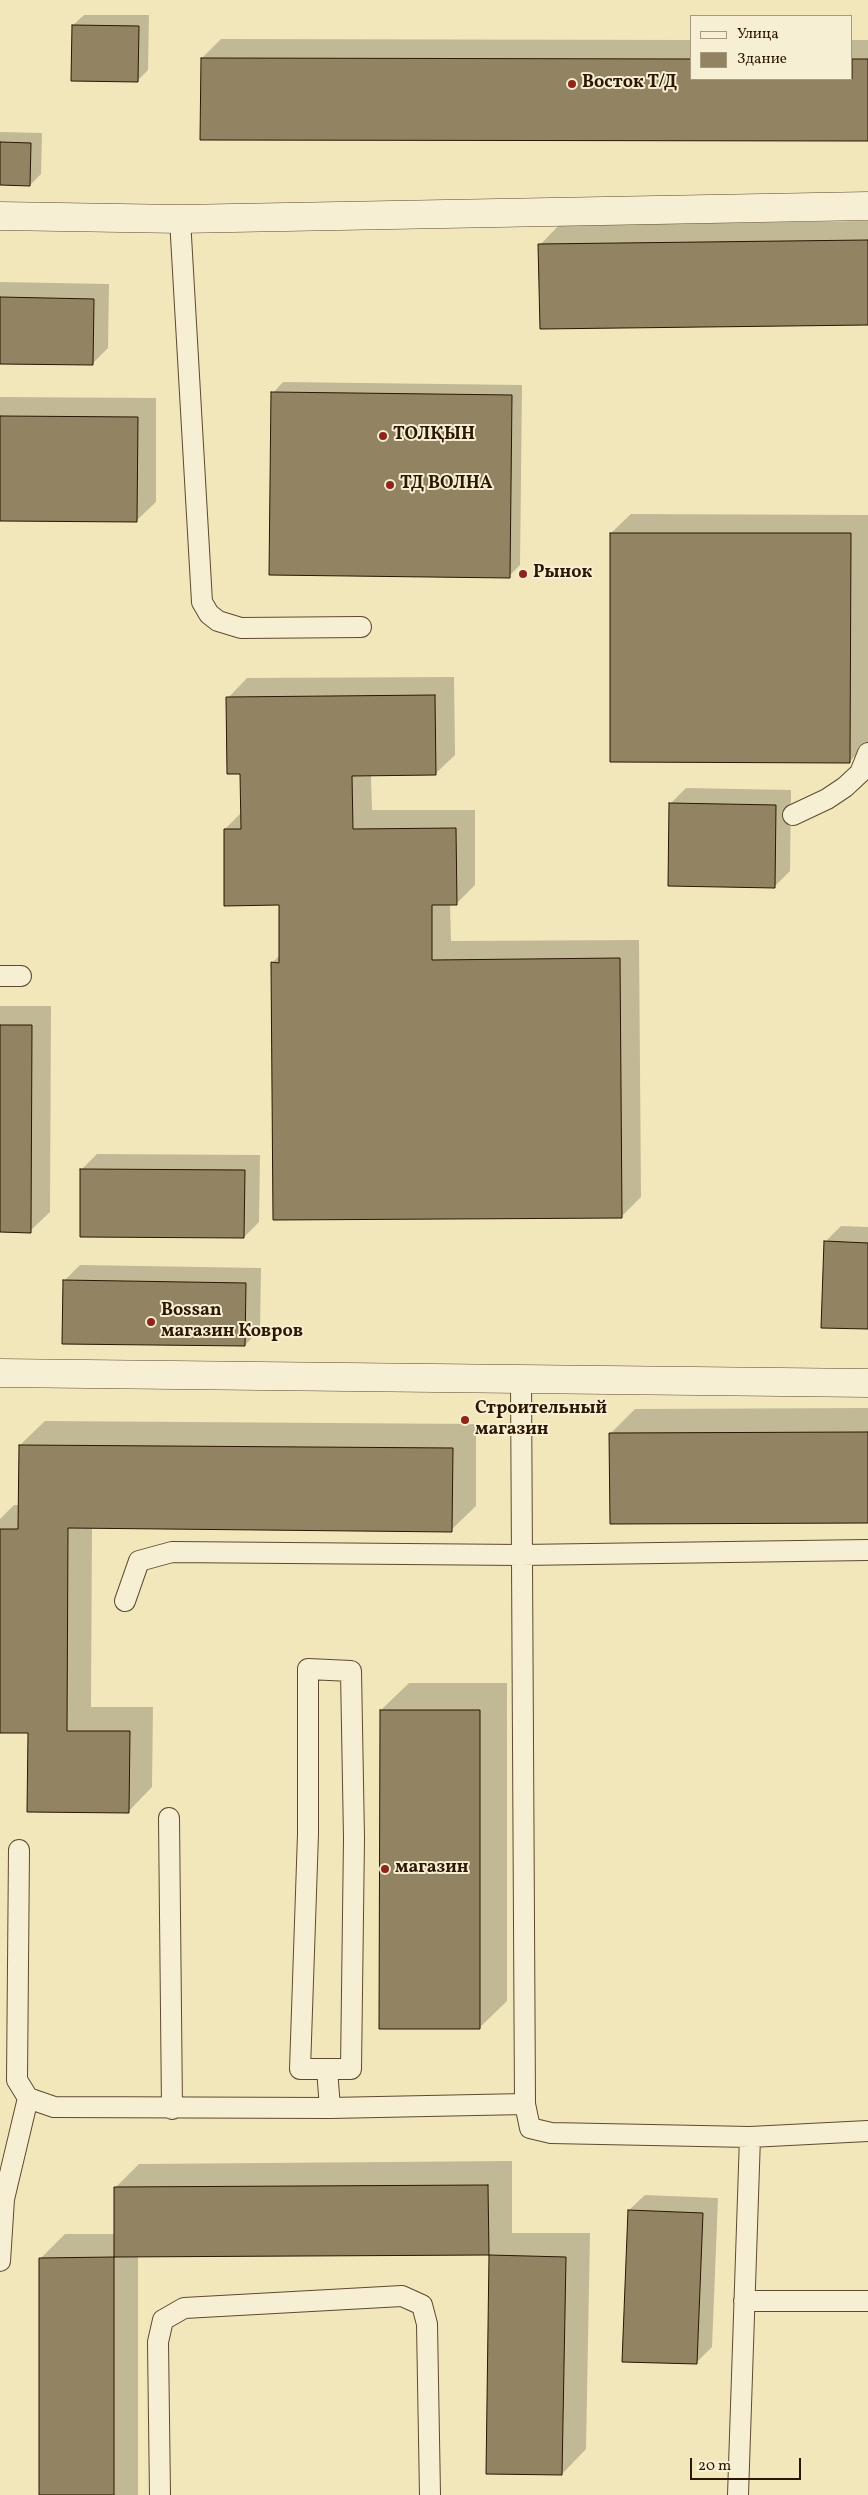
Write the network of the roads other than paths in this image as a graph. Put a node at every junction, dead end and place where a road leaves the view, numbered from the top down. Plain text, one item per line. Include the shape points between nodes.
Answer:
1 (868, 206) edge
2 (0, 216) edge
3 (180, 219) junction
4 (361, 627) dead end
5 (868, 753) edge
6 (793, 815) dead end
7 (0, 976) edge
8 (21, 976) dead end
9 (0, 1373) edge
10 (521, 1380) junction
11 (868, 1382) edge
12 (868, 1550) edge
13 (521, 1555) junction
14 (125, 1601) dead end
15 (169, 1818) dead end
16 (18, 1850) dead end
17 (327, 2069) junction
18 (28, 2098) junction
19 (525, 2104) junction
20 (330, 2108) junction
21 (172, 2109) junction
22 (868, 2131) edge
23 (750, 2136) junction
24 (0, 2261) edge
25 (744, 2301) junction
26 (868, 2301) edge
27 (160, 2495) edge
28 (430, 2495) edge
29 (738, 2495) edge

1 - 3 street
2 - 3 street
3 - 4 lane via 202,602 209,614 229,626 241,628
5 - 6 lane via 860,773 845,787
7 - 8 lane
9 - 10 street
10 - 11 street
10 - 13 lane
12 - 13 lane
13 - 14 lane via 172,1552 139,1561
13 - 19 lane
15 - 21 lane
16 - 18 lane via 16,2080
17 - 17 lane via 300,2069 308,1834 308,1670 351,1672 354,1838 351,2069
17 - 20 lane
18 - 21 lane via 54,2107
18 - 24 lane via 4,2199
19 - 20 lane
19 - 23 lane via 530,2128 551,2133
20 - 21 lane
22 - 23 lane
23 - 25 lane
25 - 26 lane
25 - 29 lane
27 - 28 lane via 158,2342 164,2320 184,2308 402,2296 422,2305 427,2324

